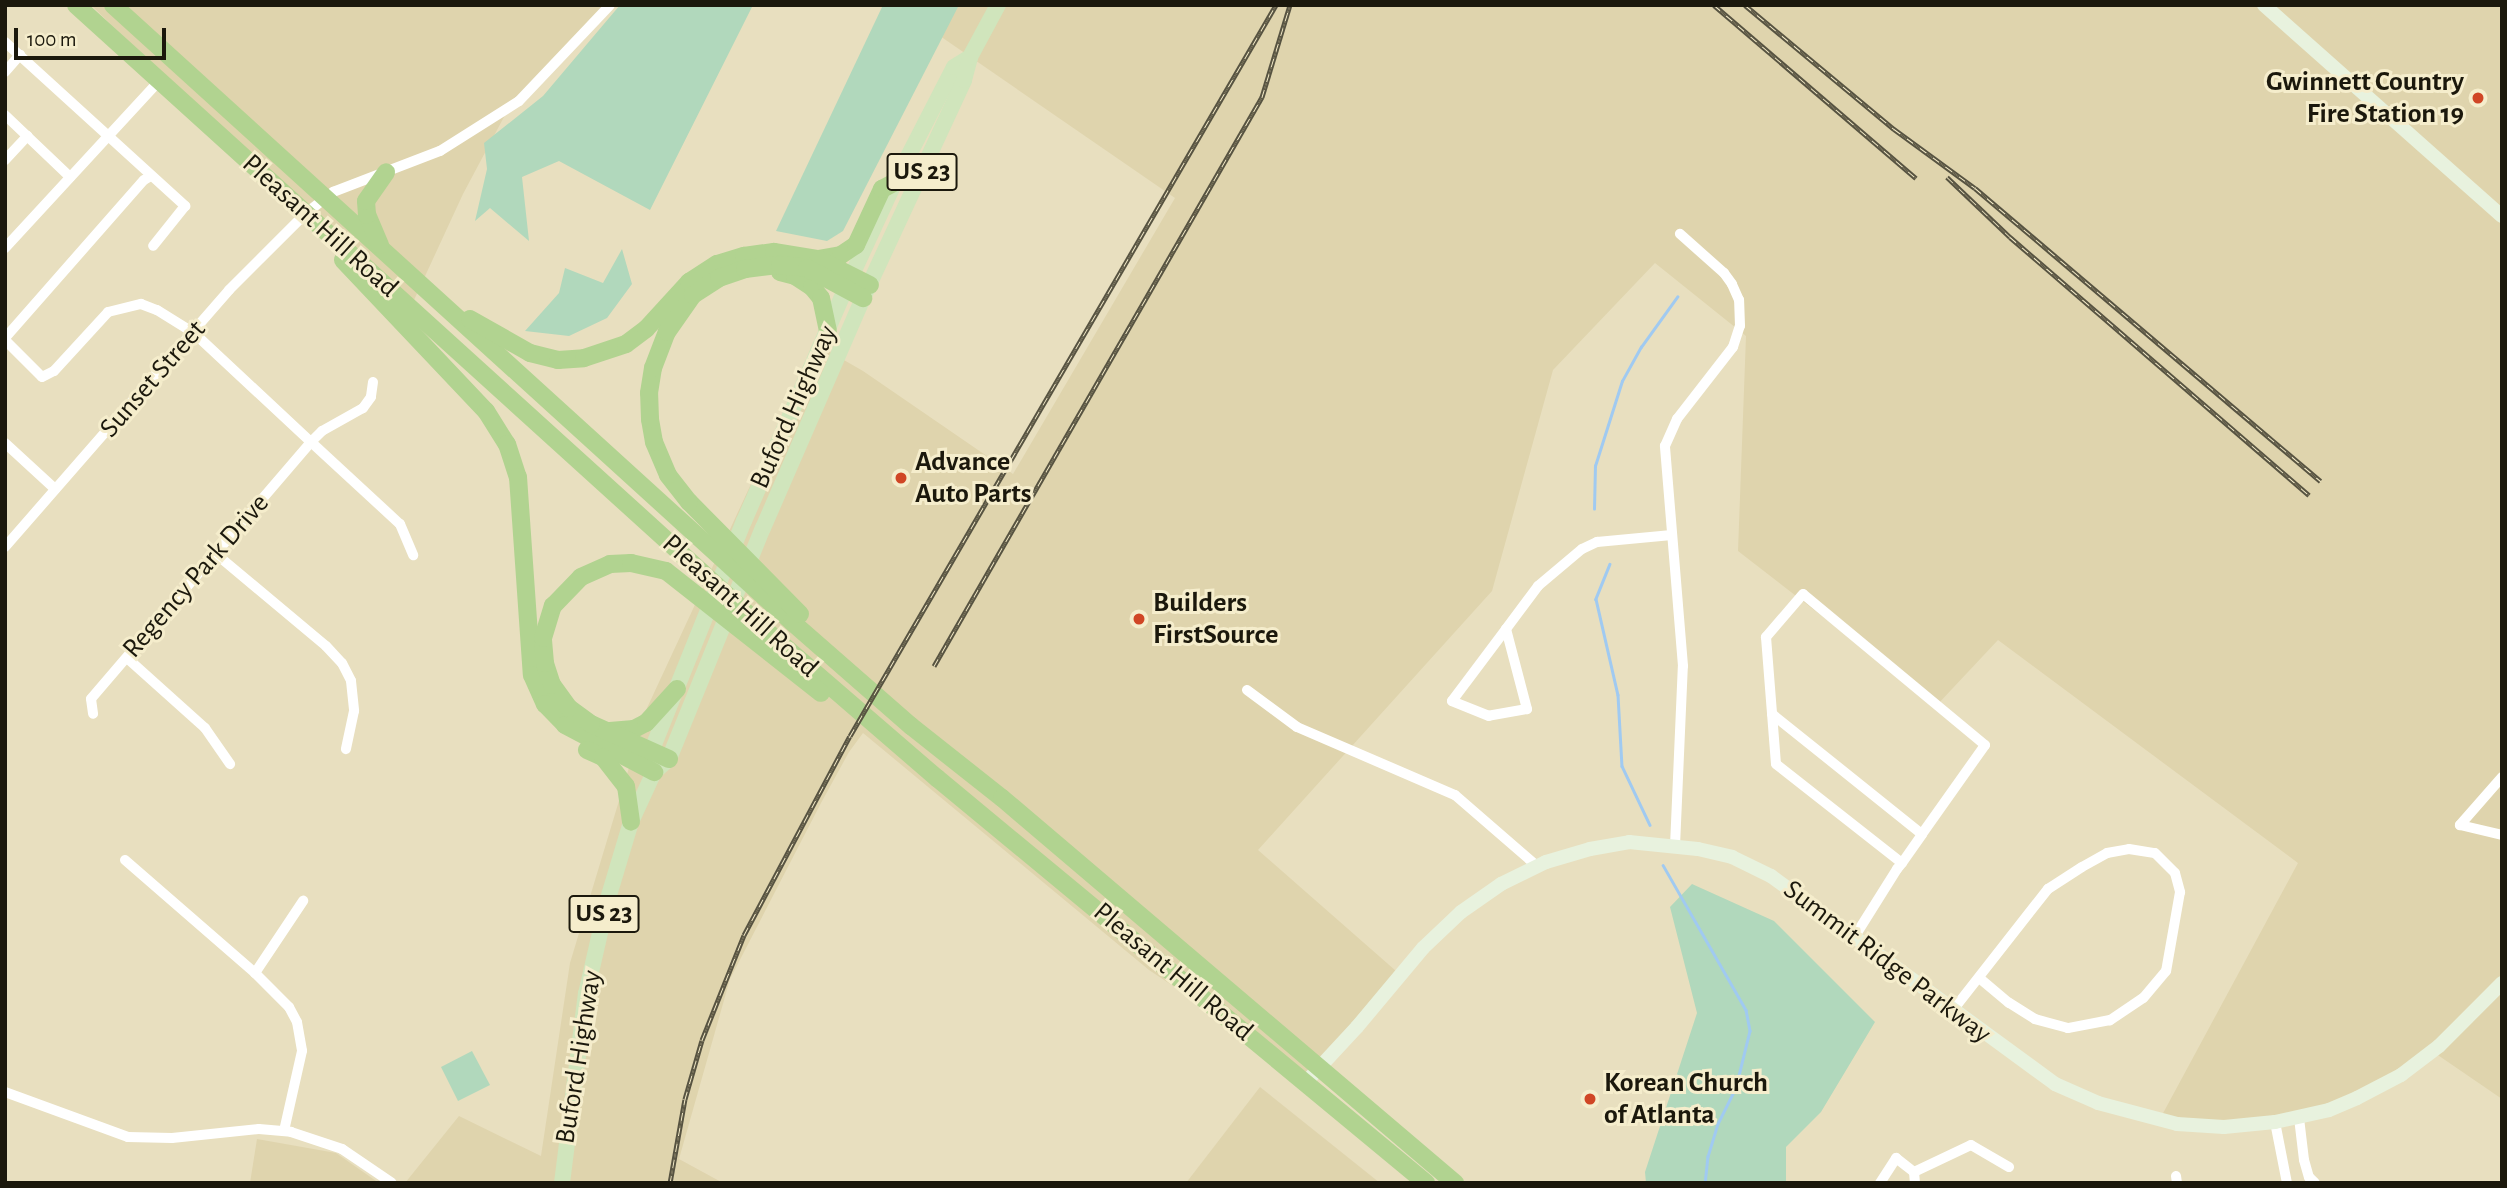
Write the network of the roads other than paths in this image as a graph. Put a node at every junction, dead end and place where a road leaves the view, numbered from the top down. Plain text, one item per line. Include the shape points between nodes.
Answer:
1 (76, 5) edge
2 (113, 5) edge
3 (610, 5) edge
4 (998, 5) edge
5 (2264, 5) edge
6 (5, 42) edge
7 (20, 55) junction
8 (970, 57) junction
9 (5, 72) edge
10 (160, 80) junction
11 (5, 115) edge
12 (110, 135) junction
13 (27, 136) junction
14 (5, 160) edge
15 (386, 172) junction
16 (70, 177) junction
17 (151, 177) junction
18 (895, 182) junction
19 (325, 199) junction
20 (305, 214) junction
21 (2502, 216) edge
22 (1680, 234) dead end
23 (153, 246) dead end
24 (5, 248) edge
25 (386, 254) junction
26 (818, 259) junction
27 (849, 283) junction
28 (867, 292) junction
29 (433, 296) junction
30 (828, 330) junction
31 (667, 332) junction
32 (194, 333) junction
33 (5, 339) edge
34 (373, 382) dead end
35 (311, 442) junction
36 (5, 443) edge
37 (55, 489) junction
38 (523, 524) junction
39 (1672, 535) junction
40 (5, 547) edge
41 (216, 554) junction
42 (413, 555) dead end
43 (1506, 629) junction
44 (127, 658) junction
45 (677, 689) junction
46 (1247, 690) dead end
47 (93, 714) dead end
48 (1772, 714) junction
49 (911, 726) junction
50 (608, 731) junction
51 (346, 749) dead end
52 (651, 752) junction
53 (669, 759) junction
54 (230, 764) dead end
55 (654, 772) junction
56 (2502, 777) edge
57 (937, 778) junction
58 (631, 822) junction
59 (1922, 834) junction
60 (2502, 835) edge
61 (1675, 846) junction
62 (124, 860) dead end
63 (1902, 863) junction
64 (1537, 866) junction
65 (303, 901) dead end
66 (1855, 936) junction
67 (255, 973) junction
68 (1979, 978) junction
69 (2502, 983) edge
70 (1953, 1010) junction
71 (1319, 1068) junction
72 (1306, 1082) junction
73 (5, 1092) edge
74 (2299, 1118) junction
75 (2275, 1122) junction
76 (284, 1131) junction
77 (2009, 1167) dead end
78 (1914, 1177) edge
79 (2312, 1182) edge
80 (392, 1183) edge
81 (562, 1183) edge
82 (1426, 1183) edge
83 (1455, 1183) edge
84 (1880, 1183) edge
85 (2287, 1183) edge

1 - 10 highway, Pleasant Hill Road
2 - 19 highway, Pleasant Hill Road
3 - 15 street, Sunset Street via 519,101 440,151
4 - 8 main road, Buford Highway / US 23
5 - 21 street
6 - 7 street
7 - 9 street
7 - 12 street
8 - 18 main road, Buford Highway / US 23 via 954,68
8 - 28 main road, Buford Highway / US 23 via 964,80
10 - 12 street
10 - 20 highway, Pleasant Hill Road
11 - 13 street
12 - 16 street
12 - 17 street
13 - 14 street
13 - 16 street
15 - 19 street, Sunset Street
15 - 25 highway via 366,201 371,225
16 - 24 street
17 - 23 street via 185,206
17 - 33 street
18 - 26 highway via 883,189 856,245 841,255
18 - 27 main road, Buford Highway / US 23
19 - 20 street, Sunset Street
19 - 25 highway, Pleasant Hill Road
20 - 32 street, Sunset Street via 229,290
20 - 38 highway via 315,232 486,411 508,444 518,477
20 - 57 highway, Pleasant Hill Road via 770,634
22 - 39 street via 1732,284 1739,300 1740,326 1733,347 1677,419 1665,446
25 - 29 highway, Pleasant Hill Road
26 - 27 highway
26 - 29 highway via 774,252 717,264 690,282 626,344 584,358 558,360 530,353
27 - 28 highway
27 - 30 main road, Buford Highway / US 23
27 - 31 highway via 807,268 745,269 692,295
28 - 53 main road, Buford Highway / US 23 via 763,528
29 - 49 highway, Pleasant Hill Road
30 - 31 highway via 821,298 812,287 777,272 745,275 723,284 701,298
30 - 45 main road, Buford Highway / US 23
31 - 49 highway via 649,393 654,442 668,475 689,502
32 - 33 street via 157,310 128,305 108,312 54,371 43,377
32 - 35 street
32 - 37 street, Sunset Street
34 - 35 street, Regency Park Drive via 371,397 363,408
35 - 41 street, Regency Park Drive
35 - 42 street via 400,524
36 - 37 street
37 - 40 street, Sunset Street
38 - 55 highway via 532,676 545,704 565,725
38 - 58 highway via 513,596 519,665 527,695 540,716 560,734 603,757 615,770 626,786
39 - 43 street via 1597,542 1582,549 1538,586
39 - 61 street via 1683,666
41 - 44 street, Regency Park Drive
41 - 51 street via 342,663 351,681 354,711
43 - 43 street via 1482,660 1452,701 1489,716 1527,709
44 - 47 street, Regency Park Drive via 91,699
44 - 54 street via 205,728
45 - 50 highway via 646,723
45 - 52 main road, Buford Highway / US 23
46 - 64 street via 1297,727 1455,795
48 - 59 street
48 - 59 street via 1766,637 1803,594 1985,745
48 - 63 street via 1776,764
49 - 71 highway, Pleasant Hill Road
50 - 52 highway
50 - 57 highway via 569,708 552,685 543,638 553,606 581,577 610,564 631,563 666,571 880,739
52 - 53 highway
52 - 55 main road
53 - 55 main road, Buford Highway / US 23
55 - 58 main road, Buford Highway / US 23
56 - 60 street via 2460,825
57 - 72 highway, Pleasant Hill Road
58 - 81 main road, Buford Highway / US 23 via 586,994
59 - 63 street
61 - 64 street, Summit Ridge Parkway via 1629,842
61 - 66 street, Summit Ridge Parkway via 1732,857 1771,876
62 - 67 street
63 - 66 street
64 - 71 street, Summit Ridge Parkway via 1461,912 1423,948
65 - 67 street
66 - 70 street, Summit Ridge Parkway
67 - 76 street via 289,1007 301,1036 300,1068
68 - 68 street via 2048,889 2107,853 2129,849 2155,853 2175,873 2180,892 2166,971 2143,998 2110,1020 2068,1028 2035,1018
68 - 70 street
69 - 74 street, Summit Ridge Parkway via 2439,1046 2401,1075 2357,1098
70 - 75 street, Summit Ridge Parkway via 2055,1084 2098,1103 2178,1124 2224,1127
71 - 72 street, Summit Ridge Parkway
71 - 83 highway, Pleasant Hill Road
72 - 82 highway, Pleasant Hill Road
73 - 76 street via 128,1137
74 - 75 street, Summit Ridge Parkway
74 - 79 street
75 - 85 street
76 - 80 street via 342,1149
77 - 78 street via 1971,1145
78 - 84 street via 1896,1158

